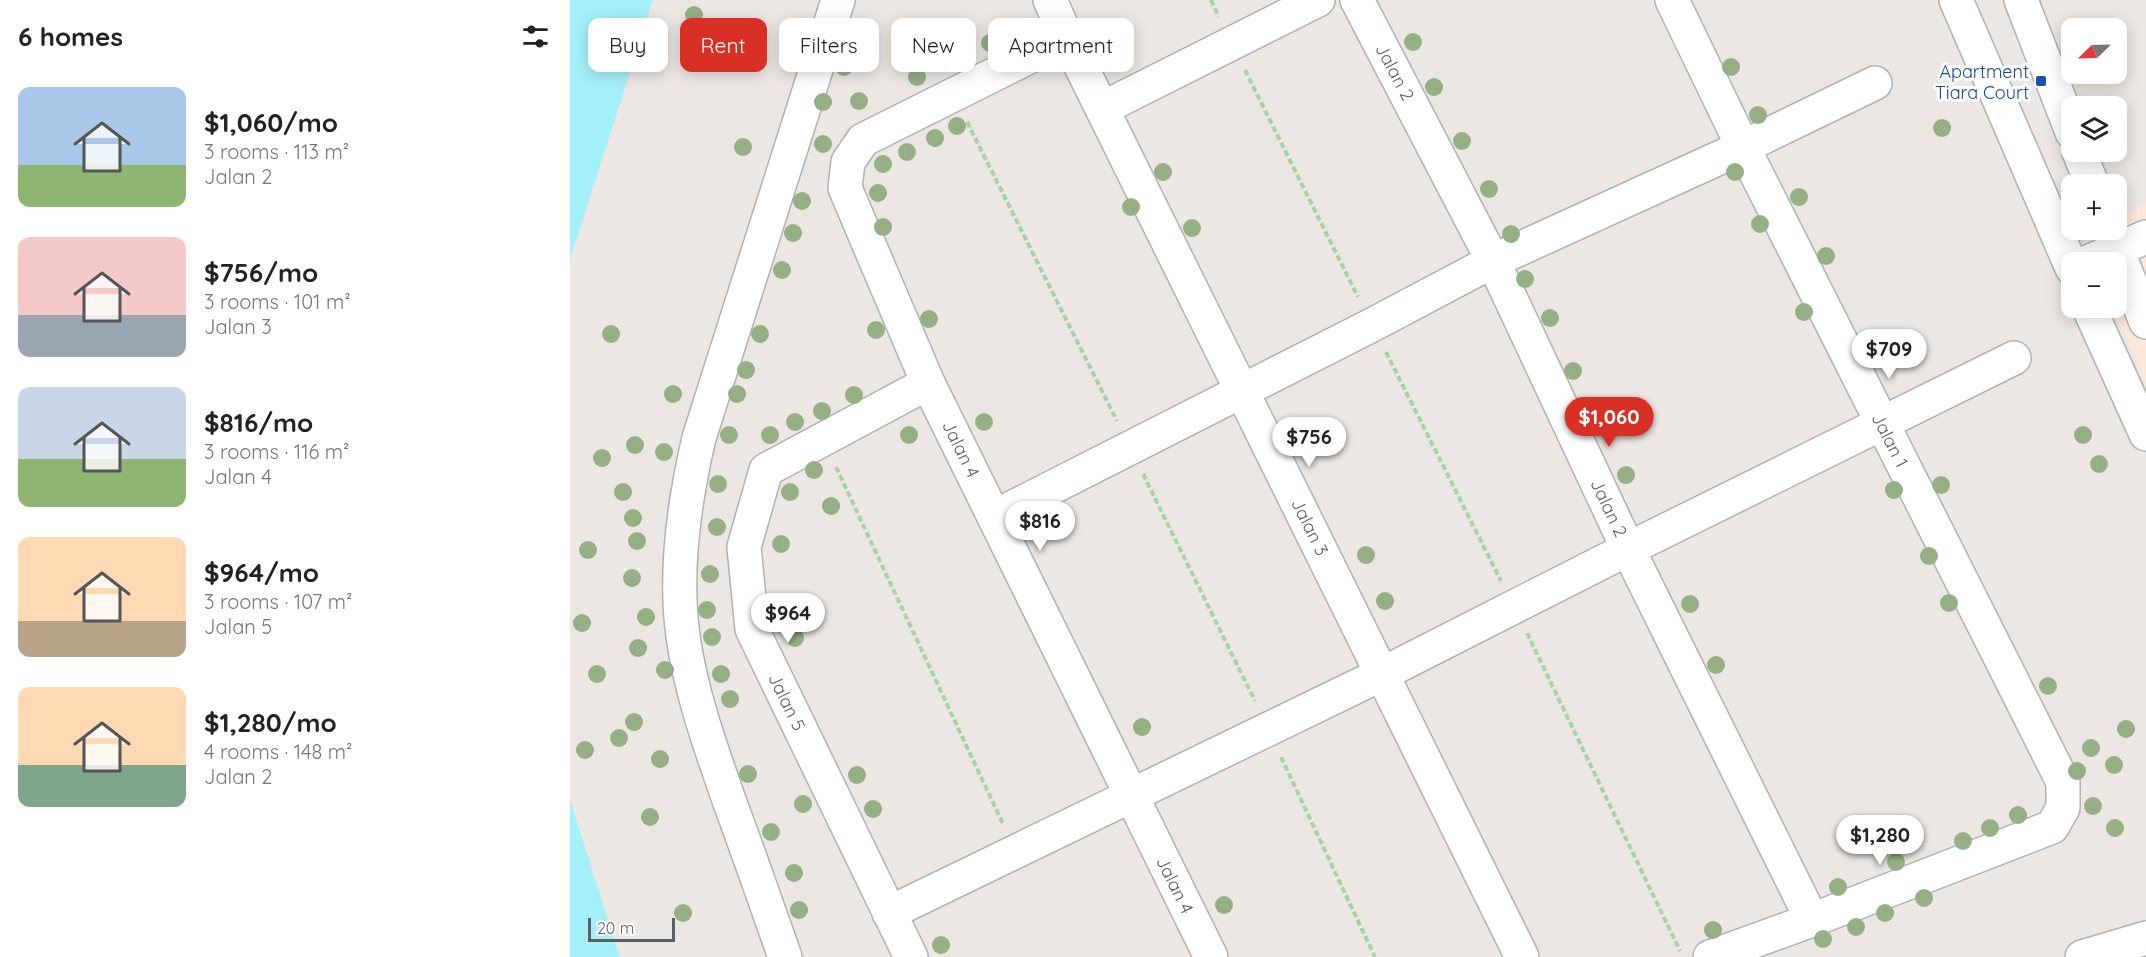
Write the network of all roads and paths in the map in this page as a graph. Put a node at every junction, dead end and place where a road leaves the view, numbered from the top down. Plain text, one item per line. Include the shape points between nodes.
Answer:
1 (837, 0) edge
2 (1050, 0) edge
3 (1211, 0) edge
4 (1318, 0) edge
5 (1357, 0) edge
6 (1672, 0) edge
7 (1956, 0) edge
8 (2021, 0) edge
9 (1058, 18) edge
10 (1232, 44) junction
11 (998, 72) edge
12 (1084, 72) edge
13 (1875, 83) dead end
14 (954, 94) junction
15 (2061, 104) edge
16 (1102, 108) junction
17 (1743, 147) junction
18 (2146, 237) edge
19 (2104, 247) edge
20 (2065, 252) edge
21 (1493, 261) junction
22 (2094, 318) edge
23 (2146, 322) edge
24 (1372, 325) junction
25 (2014, 358) dead end
26 (928, 383) junction
27 (1242, 390) junction
28 (1882, 423) junction
29 (2146, 434) edge
30 (823, 439) junction
31 (1130, 447) junction
32 (994, 517) junction
33 (1628, 549) junction
34 (1514, 606) junction
35 (1382, 674) junction
36 (1269, 729) junction
37 (1132, 796) junction
38 (1015, 852) junction
39 (889, 914) junction
40 (1812, 920) junction
41 (2146, 938) edge
42 (785, 957) edge
43 (911, 957) edge
44 (1211, 957) edge
45 (1375, 957) edge
46 (1522, 957) edge
47 (1683, 957) edge
48 (1710, 957) edge
49 (2082, 957) edge

1 - 42 street via 699,438 684,518 680,573 689,674 714,759
2 - 9 street, Jalan 3
3 - 10 path
4 - 10 street
5 - 21 street, Jalan 2
6 - 17 street, Jalan 1
7 - 20 street
8 - 15 street
10 - 16 street
10 - 24 path
11 - 14 street, Jalan 4
12 - 16 street, Jalan 3
13 - 17 street
14 - 26 street, Jalan 4 via 863,140 848,162 845,188
14 - 31 path
16 - 27 street, Jalan 3
17 - 21 street
17 - 28 street, Jalan 1
18 - 19 street
19 - 23 street
21 - 24 street
21 - 33 street, Jalan 2
22 - 29 street
24 - 27 street
24 - 34 path
25 - 28 street
26 - 30 street, Jalan 5
26 - 32 street, Jalan 4
27 - 31 street
27 - 35 street, Jalan 3
28 - 33 street
28 - 40 street, Jalan 1 via 2063,782 2063,808 2052,827
30 - 38 path
30 - 39 street, Jalan 5 via 766,470 744,547 752,629
31 - 32 street
31 - 36 path
32 - 37 street, Jalan 4
33 - 34 street
33 - 40 street, Jalan 2
34 - 35 street
34 - 47 path
35 - 36 street
35 - 46 street, Jalan 3
36 - 37 street
36 - 45 path
37 - 38 street
37 - 44 street, Jalan 4
38 - 39 street
39 - 43 street, Jalan 5
40 - 48 street
41 - 49 street

